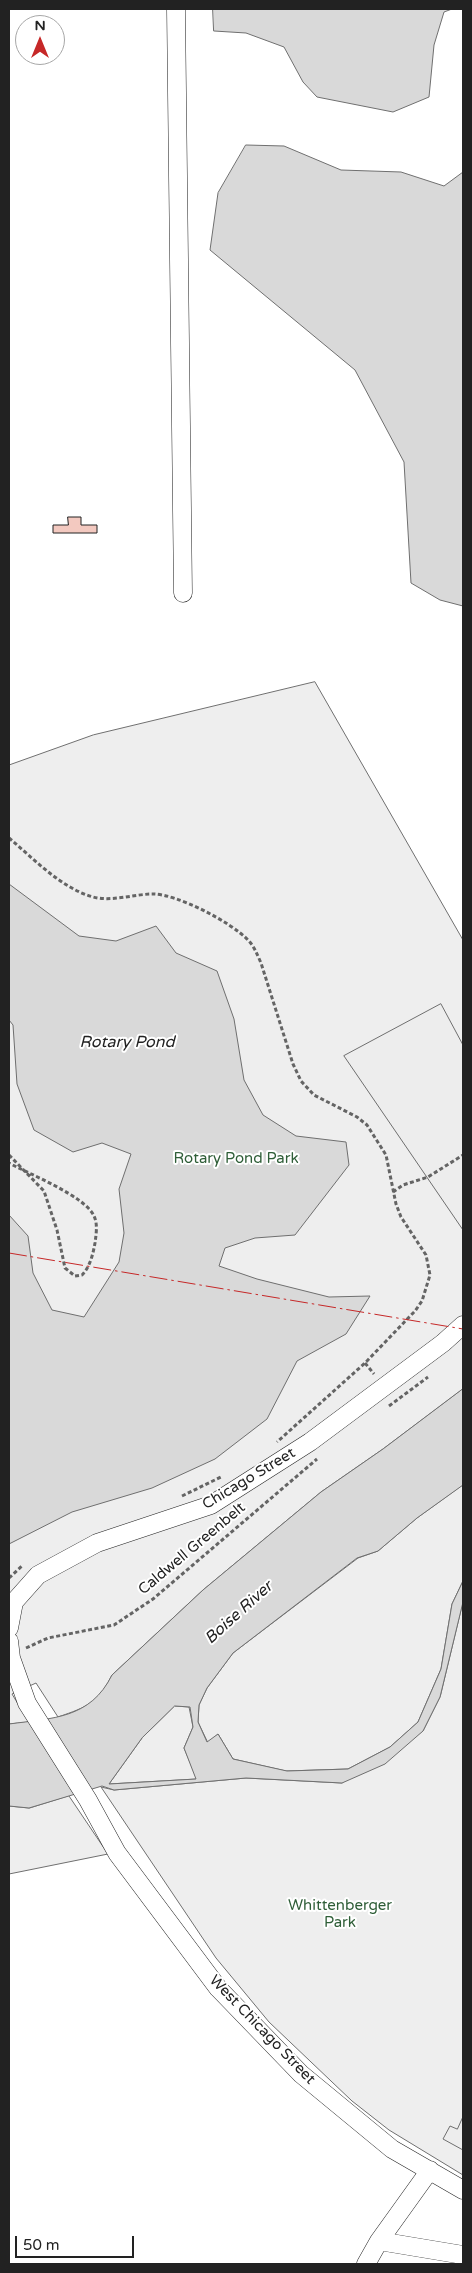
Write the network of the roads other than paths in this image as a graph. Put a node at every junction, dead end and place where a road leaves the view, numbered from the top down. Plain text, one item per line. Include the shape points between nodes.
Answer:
1 (176, 9) edge
2 (183, 593) dead end
3 (463, 1325) edge
4 (9, 1628) edge
5 (11, 1661) edge
6 (430, 2170) junction
7 (463, 2190) edge
8 (379, 2241) junction
9 (463, 2255) edge
10 (366, 2264) edge

1 - 2 street
3 - 4 street, Chicago Street via 310,1442 211,1505 97,1543 38,1575 14,1602
5 - 6 street, West Chicago Street via 27,1703 117,1853 218,1988 301,2074 392,2149
6 - 7 street, West Chicago Street
6 - 8 street
8 - 9 street
8 - 10 street

